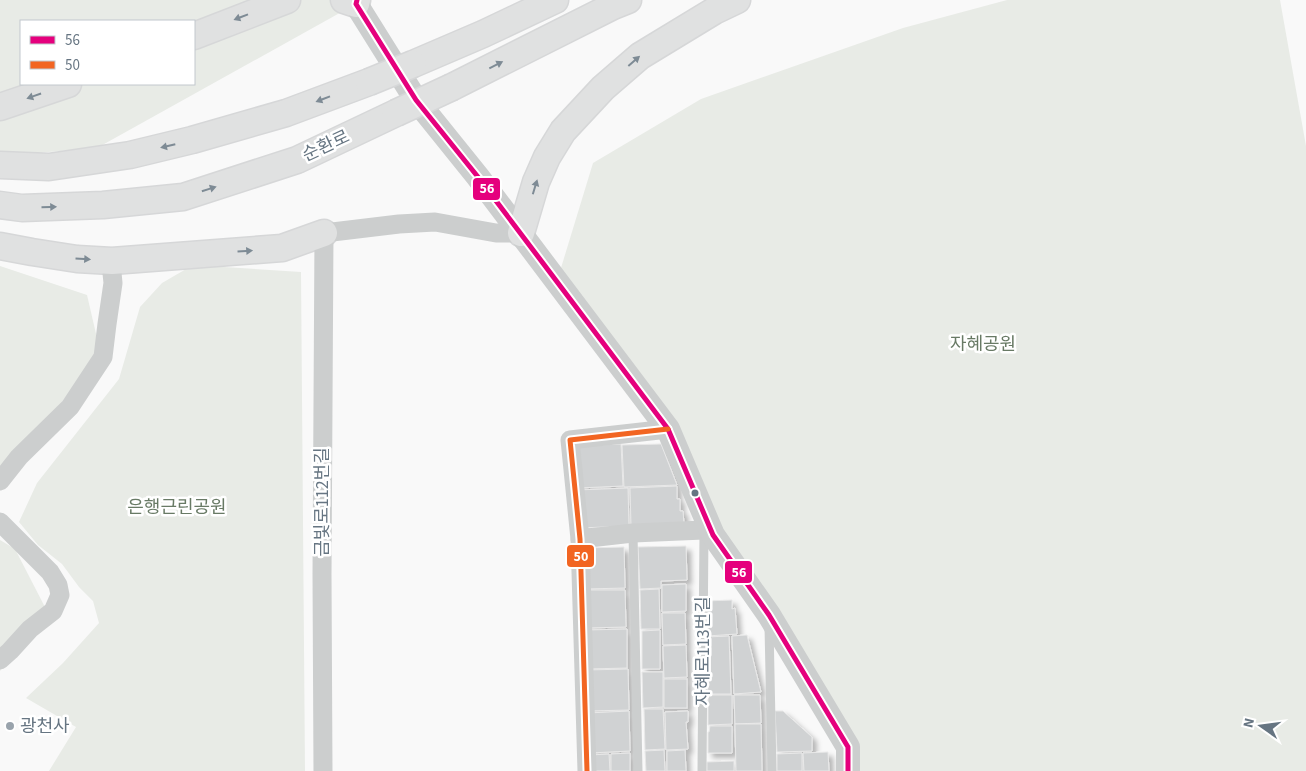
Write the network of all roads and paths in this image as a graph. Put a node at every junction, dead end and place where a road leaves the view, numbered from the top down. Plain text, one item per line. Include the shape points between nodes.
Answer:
1 (286, 0) edge
2 (555, 0) edge
3 (628, 0) edge
4 (737, 0) edge
5 (352, 1) edge
6 (195, 36) edge
7 (65, 85) edge
8 (0, 107) edge
9 (0, 165) edge
10 (0, 206) edge
11 (324, 233) junction
12 (522, 233) junction
13 (0, 246) edge
14 (112, 260) junction
15 (668, 429) junction
16 (0, 481) edge
17 (0, 522) edge
18 (709, 533) junction
19 (633, 534) junction
20 (580, 539) junction
21 (769, 615) junction
22 (0, 660) edge
23 (323, 771) edge
24 (587, 771) edge
25 (638, 771) edge
26 (702, 771) edge
27 (772, 771) edge
28 (848, 771) edge

1 -> 6 main road
2 -> 9 main road, bridge via 413,64 286,113 130,155 49,167
10 -> 3 main road, 순환로, bridge via 103,205 183,198 297,160
12 -> 4 main road via 536,182 563,131 603,88 640,56
5 - 12 street via 416,100
7 -> 8 main road
11 - 12 street via 435,222 496,233
14 -> 11 main road via 282,248
11 - 23 street, 금빛로112번길
12 - 15 street
13 -> 14 main road via 77,259
14 - 16 street via 113,283 103,357 70,408 19,457
15 - 18 street
15 - 20 street via 570,440
17 - 22 street via 50,572 60,595 53,611
18 - 19 street
18 - 21 street
18 - 26 lane, 자혜로113번길
19 - 20 street
19 - 25 lane
20 - 24 street
21 - 27 lane
21 - 28 street via 848,747

